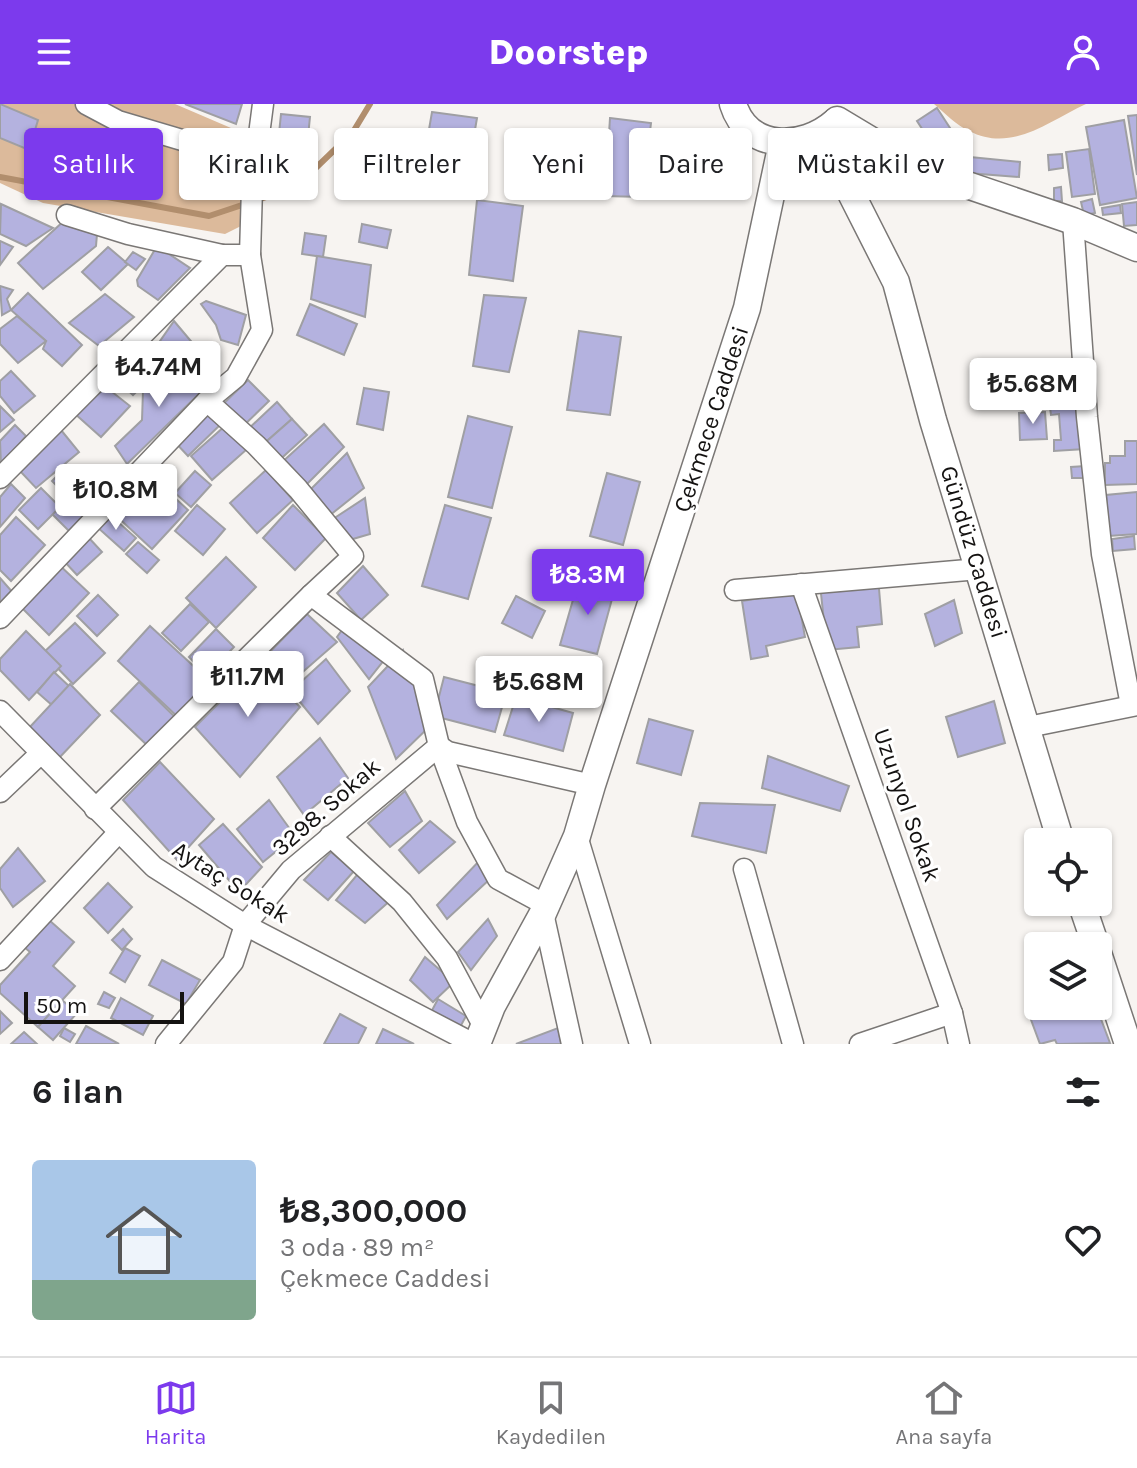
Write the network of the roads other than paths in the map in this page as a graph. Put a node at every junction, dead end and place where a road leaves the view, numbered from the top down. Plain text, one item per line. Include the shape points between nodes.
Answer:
1 (86, 104) edge
2 (263, 104) edge
3 (713, 104) edge
4 (740, 115) edge
5 (835, 119) edge
6 (260, 128) edge
7 (179, 139) edge
8 (768, 139) edge
9 (252, 200) edge
10 (770, 200) edge
11 (67, 215) dead end
12 (1073, 221) junction
13 (1137, 248) edge
14 (222, 255) junction
15 (250, 255) junction
16 (207, 401) junction
17 (0, 478) edge
18 (979, 569) junction
19 (801, 584) junction
20 (735, 590) dead end
21 (311, 595) junction
22 (0, 618) edge
23 (1134, 705) edge
24 (0, 711) edge
25 (1028, 727) junction
26 (439, 746) junction
27 (41, 753) junction
28 (592, 785) junction
29 (0, 792) edge
30 (95, 809) junction
31 (1057, 828) edge
32 (118, 833) junction
33 (330, 836) junction
34 (577, 836) junction
35 (744, 869) dead end
36 (544, 909) junction
37 (245, 925) junction
38 (0, 960) edge
39 (1112, 995) edge
40 (952, 1013) junction
41 (478, 1038) edge
42 (166, 1044) edge
43 (572, 1044) edge
44 (640, 1044) edge
45 (793, 1044) edge
46 (860, 1044) edge
47 (959, 1044) edge
48 (1128, 1044) edge

1 - 7 street via 118,121
2 - 6 street
3 - 4 main road
4 - 8 main road
5 - 12 main road via 917,168
5 - 18 main road, Gündüz Caddesi via 896,282
9 - 15 street
10 - 28 main road, Çekmece Caddesi via 747,308
11 - 14 street
12 - 13 main road
12 - 23 street via 1102,554
14 - 15 street
14 - 17 street
15 - 16 street via 262,330 236,377
16 - 21 street via 298,489 353,556
16 - 22 street
18 - 19 street
18 - 25 main road, Gündüz Caddesi
19 - 20 street
19 - 40 street, Uzunyol Sokak
21 - 26 street via 423,679
21 - 30 street
23 - 25 street
24 - 27 street, Aytaç Sokak
25 - 31 main road, Gündüz Caddesi
26 - 28 street
26 - 33 street, 3298. Sokak
26 - 36 street via 467,822 498,879
27 - 29 street
27 - 30 street, Aytaç Sokak
28 - 34 main road, Çekmece Caddesi
30 - 32 street, Aytaç Sokak
32 - 37 street, Aytaç Sokak via 154,867
32 - 38 street
33 - 37 street, 3298. Sokak via 291,870
33 - 41 street via 402,902 447,958
34 - 36 main road, Çekmece Caddesi
34 - 44 street
35 - 45 street
36 - 41 main road, Çekmece Caddesi
36 - 43 street
37 - 41 street, Aytaç Sokak
37 - 42 street, 3298. Sokak via 233,962
39 - 48 main road
40 - 46 street
40 - 47 street, Uzunyol Sokak

